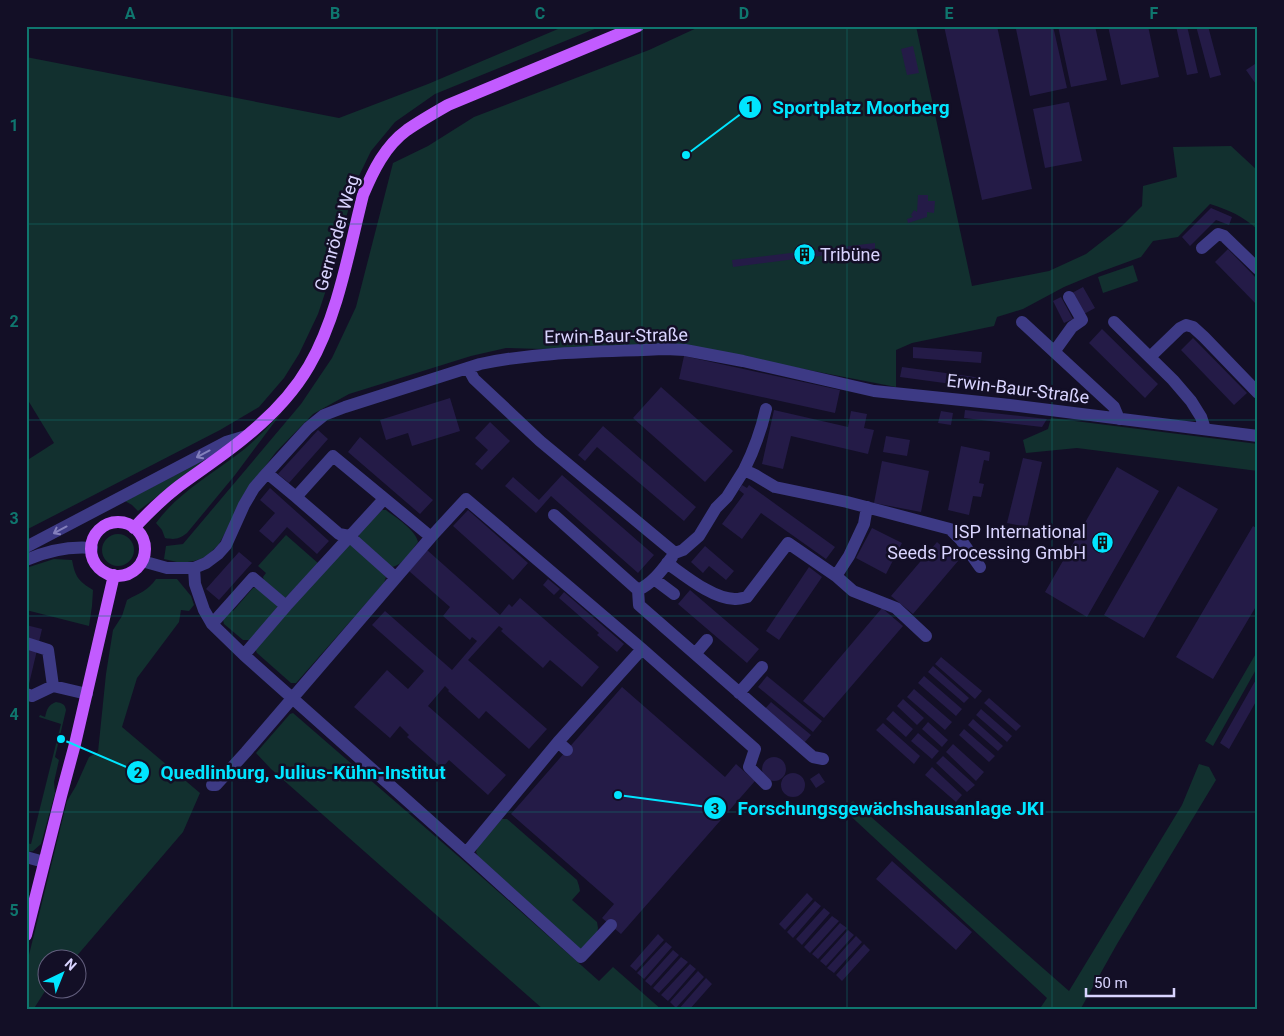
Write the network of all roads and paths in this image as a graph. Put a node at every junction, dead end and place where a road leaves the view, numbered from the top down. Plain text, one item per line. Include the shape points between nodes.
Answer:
1 (638, 26) edge
2 (1202, 248) dead end
3 (1258, 269) edge
4 (1069, 297) dead end
5 (1022, 322) dead end
6 (1114, 322) dead end
7 (1054, 352) junction
8 (1150, 357) junction
9 (468, 368) junction
10 (1258, 393) edge
11 (766, 409) dead end
12 (1119, 419) junction
13 (1205, 429) junction
14 (248, 435) junction
15 (1258, 436) edge
16 (744, 470) junction
17 (267, 473) junction
18 (296, 497) junction
19 (384, 499) junction
20 (867, 507) junction
21 (554, 515) dead end
22 (134, 528) junction
23 (349, 536) junction
24 (431, 537) junction
25 (26, 548) edge
26 (92, 548) junction
27 (671, 558) junction
28 (26, 560) edge
29 (142, 561) junction
30 (194, 568) junction
31 (980, 568) dead end
32 (114, 575) junction
33 (836, 576) junction
34 (396, 578) junction
35 (654, 579) junction
36 (638, 590) junction
37 (674, 594) dead end
38 (286, 606) junction
39 (212, 624) junction
40 (926, 636) dead end
41 (707, 640) dead end
42 (26, 643) edge
43 (642, 649) junction
44 (695, 654) junction
45 (244, 655) junction
46 (762, 667) dead end
47 (53, 686) junction
48 (739, 693) junction
49 (26, 694) edge
50 (87, 694) junction
51 (293, 698) junction
52 (823, 759) dead end
53 (766, 784) dead end
54 (212, 785) dead end
55 (466, 852) junction
56 (26, 858) edge
57 (44, 862) junction
58 (611, 925) dead end
59 (26, 935) edge

1 - 14 main road, Gernröder Weg via 448,105 406,131 392,144 381,158 363,195 332,314 316,352 287,396
2 - 3 street via 1218,234 1224,236
4 - 7 street via 1082,320 1072,327
5 - 7 street
6 - 8 street
7 - 12 street via 1114,407
8 - 10 street via 1180,328 1186,325 1193,327
8 - 13 street via 1190,401 1201,416
9 - 12 street, Erwin-Baur-Straße via 502,359 542,355 685,350 874,391
9 - 17 street, Erwin-Baur-Straße via 324,415
9 - 27 street via 474,378 540,441
11 - 16 street via 762,428
12 - 13 street, Erwin-Baur-Straße
13 - 15 street, Erwin-Baur-Straße
14 - 22 main road, Gernröder Weg via 178,487
14 -> 25 street via 226,442
16 - 20 street via 775,487
16 - 27 street via 699,536
17 - 18 street
17 - 30 street, Erwin-Baur-Straße via 244,505 226,544 206,563
18 - 19 street via 334,456
18 - 23 street via 339,534
19 - 23 street
19 - 24 street
20 - 31 street via 950,529
20 - 33 street via 864,524
21 - 36 street
22 - 26 main road via 112,523 96,535
22 - 29 main road via 144,542
23 - 34 street
23 - 38 street
24 - 34 street
24 - 43 street via 466,499
26 - 28 street via 62,549
26 - 32 main road via 98,567
27 - 33 street via 703,588 735,600 747,597 788,543
27 - 35 street
29 - 30 street, Erwin-Baur-Straße via 167,568
29 - 32 main road via 132,572
30 - 39 street via 195,584
32 - 50 main road
33 - 40 street via 853,591 896,608
34 - 51 street
35 - 36 street
35 - 37 street
36 - 44 street via 639,605
38 - 39 street via 253,578
38 - 45 street
39 - 45 street
41 - 44 street
42 - 47 street via 48,650
43 - 53 street via 756,749 750,767
43 - 55 street via 562,746
44 - 48 street
45 - 51 street
46 - 48 street
47 - 49 street via 32,696
47 - 50 street
48 - 52 street via 813,758
50 - 57 main road
51 - 54 street via 216,785
51 - 55 street
55 - 58 street via 581,956
56 - 57 street
57 - 59 main road

